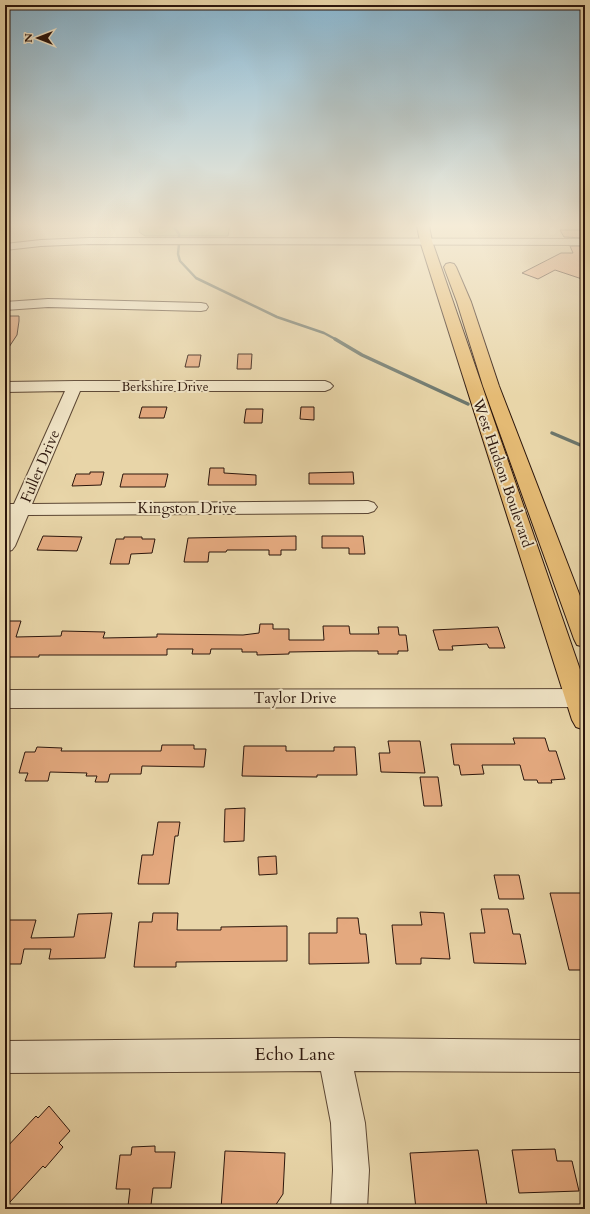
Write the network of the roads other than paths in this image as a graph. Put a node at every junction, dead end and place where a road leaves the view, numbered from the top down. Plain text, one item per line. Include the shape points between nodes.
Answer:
1 (447, 283) edge
2 (455, 283) edge
3 (5, 306) edge
4 (201, 307) dead end
5 (75, 386) junction
6 (325, 386) dead end
7 (5, 387) edge
8 (368, 507) dead end
9 (13, 510) edge
10 (5, 546) edge
11 (585, 640) edge
12 (5, 699) edge
13 (583, 705) edge
14 (334, 1054) junction
15 (585, 1056) edge
16 (5, 1057) edge
17 (350, 1209) edge

1 - 13 main road, West Hudson Boulevard
2 - 11 main road, West Hudson Boulevard via 464,302 491,386
3 - 4 street via 63,303
5 - 6 street, Berkshire Drive
5 - 7 street, Berkshire Drive
5 - 9 street, Fuller Drive
8 - 9 street, Kingston Drive
9 - 10 street, Fuller Drive
12 - 13 street, Taylor Drive
14 - 15 street, Echo Lane
14 - 16 street, Echo Lane
14 - 17 street via 348,1123

